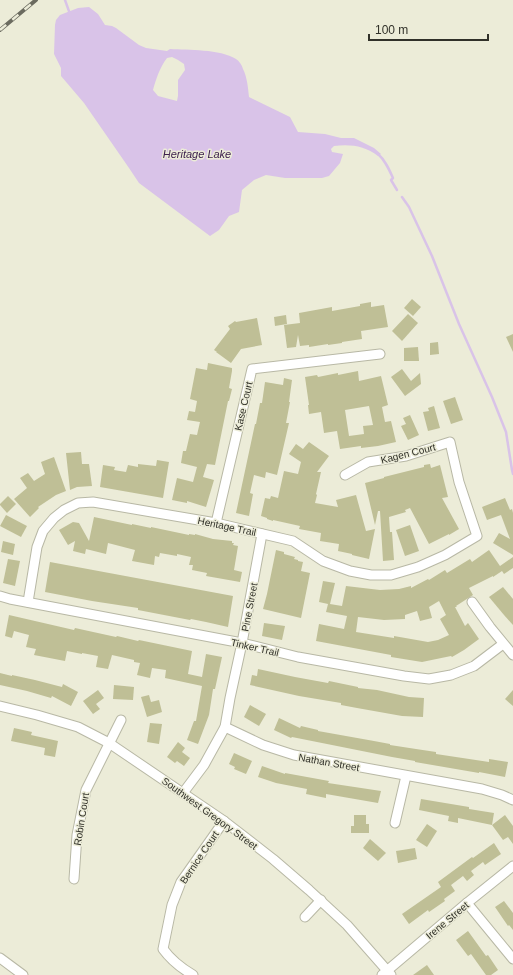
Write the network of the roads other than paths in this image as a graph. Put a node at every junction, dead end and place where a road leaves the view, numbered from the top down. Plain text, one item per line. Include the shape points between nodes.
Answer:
1 (380, 354) dead end
2 (345, 474) dead end
3 (216, 523) junction
4 (262, 534) junction
5 (477, 536) joint
6 (0, 596) edge
7 (28, 602) junction
8 (472, 602) dead end
9 (242, 643) junction
10 (503, 644) junction
11 (513, 655) edge
12 (0, 706) edge
13 (121, 720) dead end
14 (225, 727) junction
15 (109, 743) junction
16 (406, 776) junction
17 (183, 793) junction
18 (513, 800) edge
19 (224, 820) junction
20 (395, 823) dead end
21 (513, 866) edge
22 (74, 879) dead end
23 (321, 900) junction
24 (467, 903) junction
25 (306, 917) dead end
26 (0, 958) edge
27 (513, 959) edge
28 (387, 974) edge
29 (23, 975) edge
30 (193, 975) edge

1 - 3 street, Kase Court via 252,369
2 - 5 street, Kagen Court via 368,462 406,456 450,442 459,482
3 - 4 street, Heritage Trail
3 - 7 street, Heritage Trail via 93,502 78,503 54,518 43,531 37,547
4 - 5 street, Heritage Trail via 293,541 323,561 350,571 372,575 391,575 418,567
4 - 9 street, Pine Street
6 - 7 street, Tinker Trail
7 - 9 street, Tinker Trail
8 - 10 street
9 - 10 street, Tinker Trail via 298,657 429,679 451,675 474,666
9 - 14 street, Pine Street
10 - 11 street
12 - 15 street, Southwest Gregory Street via 78,727
13 - 15 street, Robin Court
14 - 16 street, Nathan Street via 263,745 294,755
14 - 17 street via 204,765
15 - 17 street, Southwest Gregory Street
15 - 22 street, Robin Court via 86,790
16 - 18 street, Nathan Street via 482,789
16 - 20 street
17 - 19 street, Southwest Gregory Street
19 - 23 street, Southwest Gregory Street
19 - 30 street, Bernice Court via 181,882 166,930 164,949 170,958
21 - 24 street, Irene Street
23 - 25 street
23 - 28 street, Southwest Gregory Street via 346,925
24 - 27 street
24 - 28 street, Irene Street
26 - 29 street

